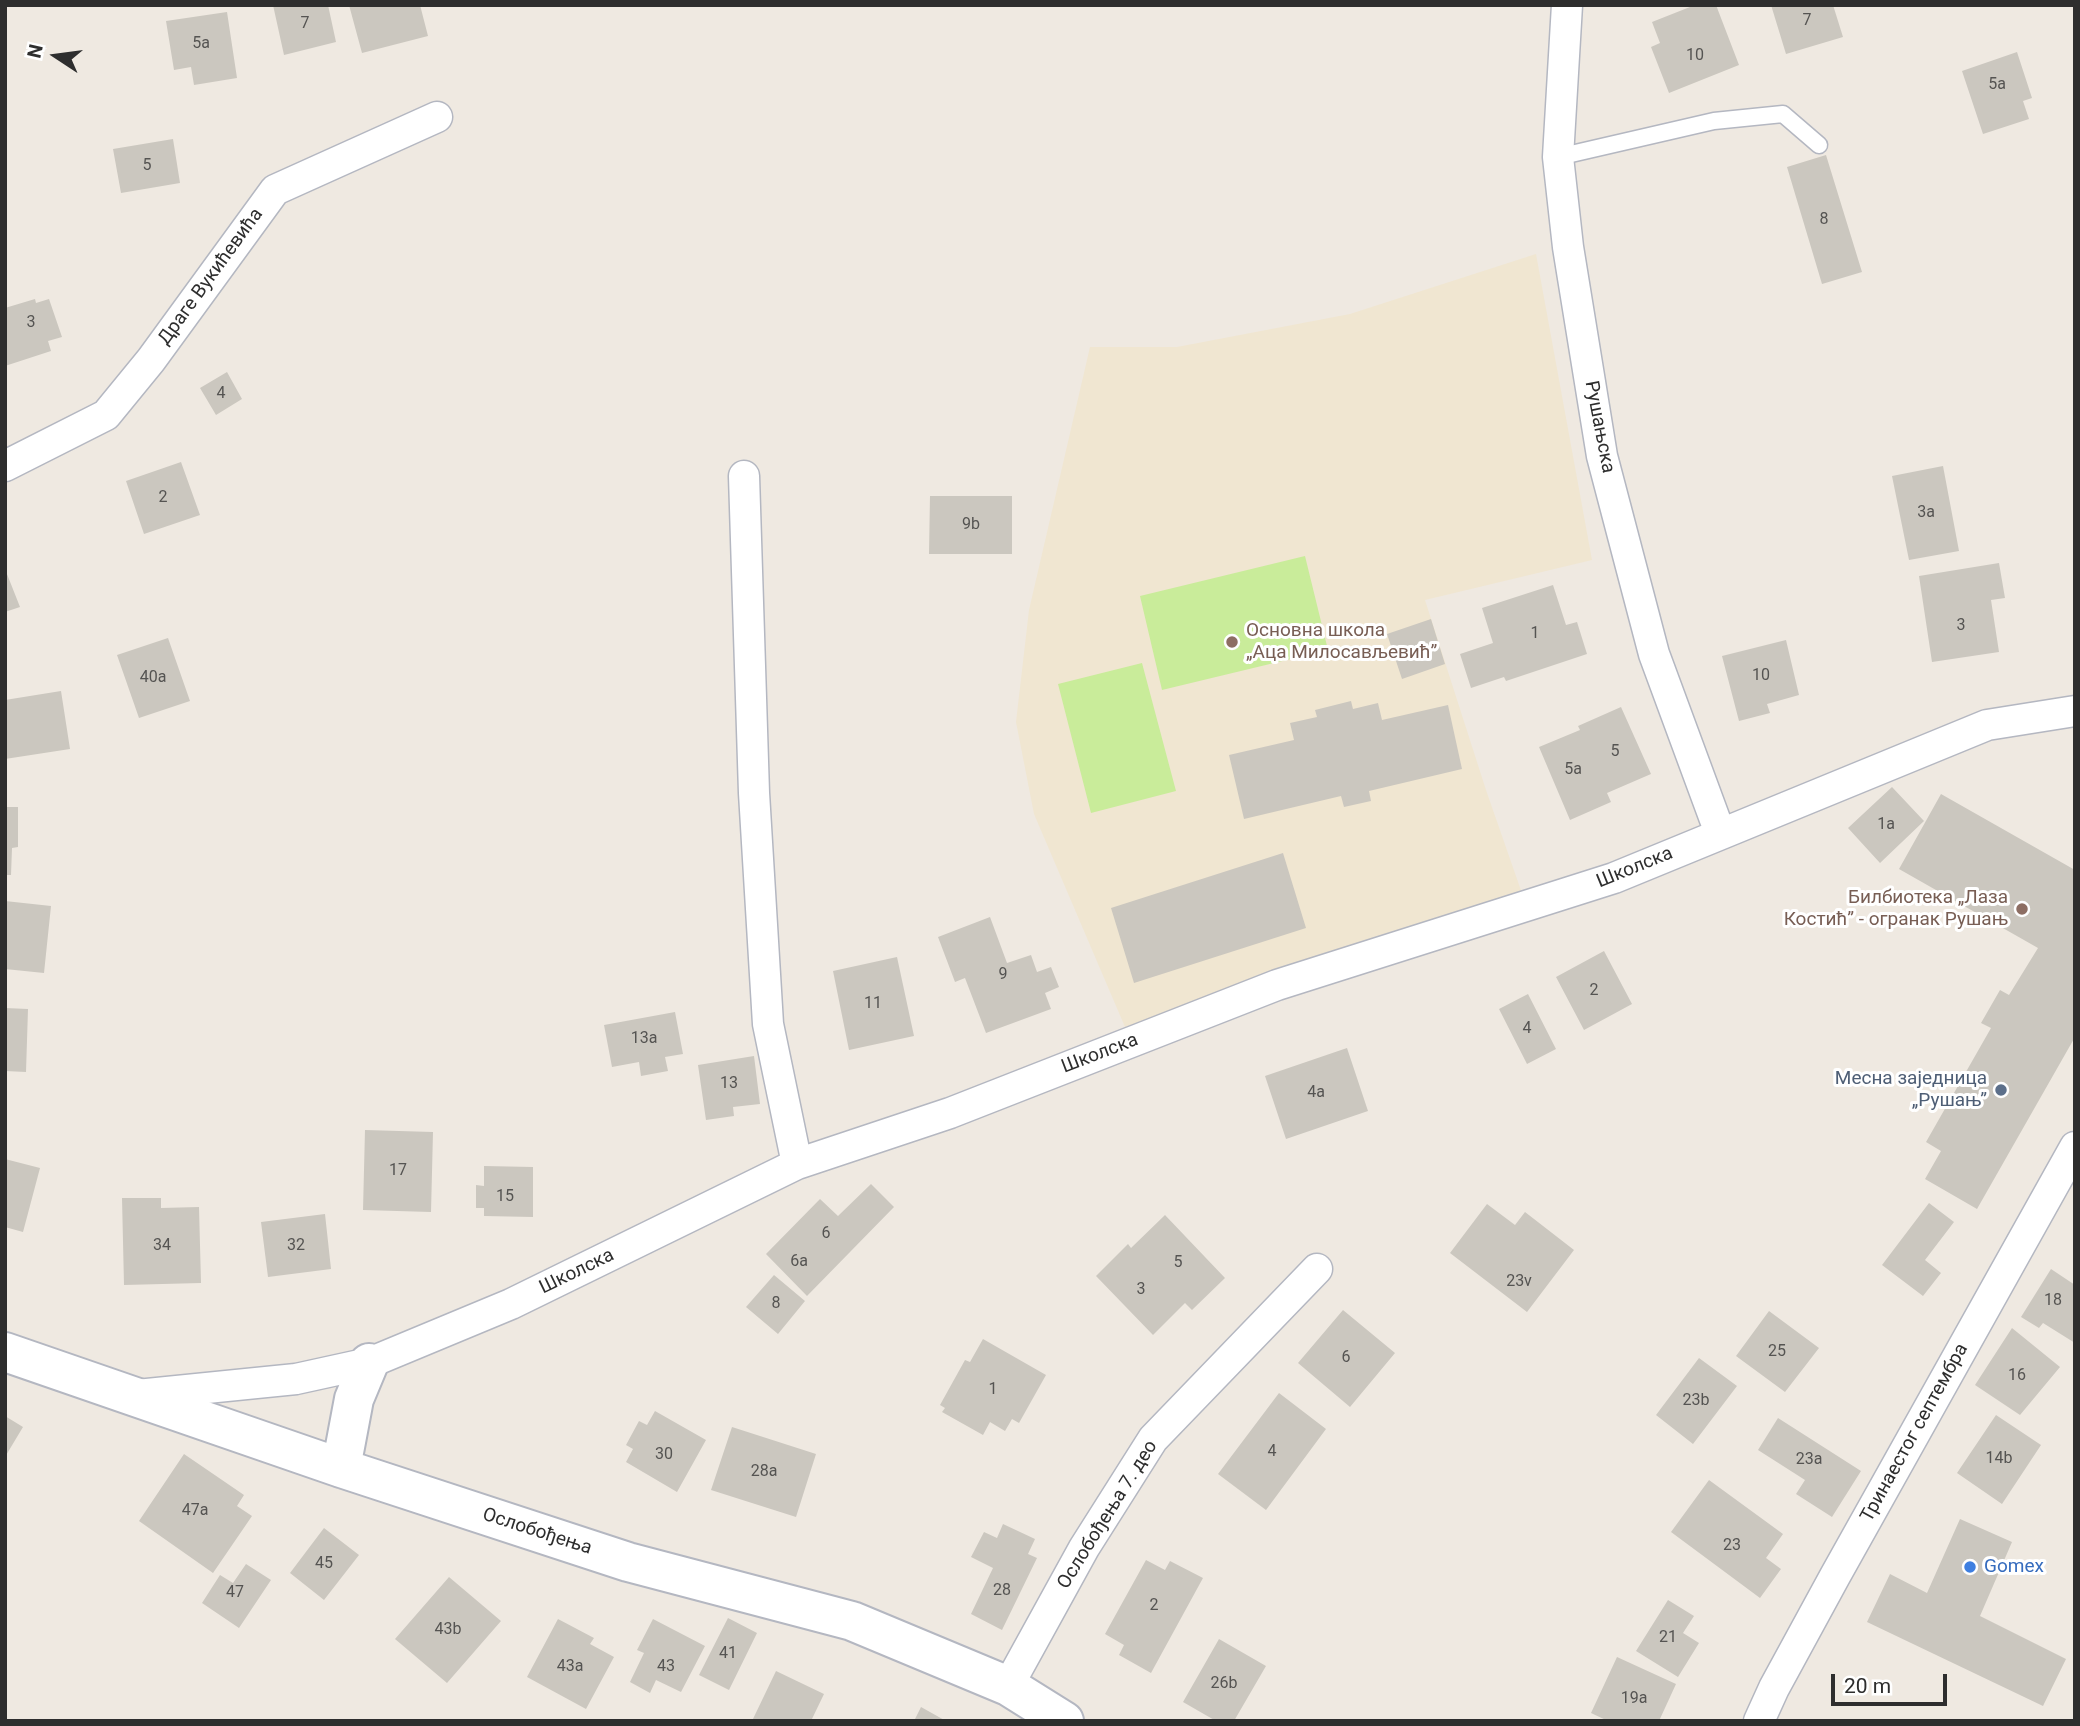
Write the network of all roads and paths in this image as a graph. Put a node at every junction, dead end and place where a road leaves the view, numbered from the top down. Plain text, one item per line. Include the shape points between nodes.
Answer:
1 (1567, 5) edge
2 (437, 117) dead end
3 (1819, 145) dead end
4 (1558, 158) junction
5 (5, 466) edge
6 (744, 476) dead end
7 (2075, 711) edge
8 (1720, 834) junction
9 (2075, 1147) edge
10 (797, 1164) junction
11 (1317, 1269) dead end
12 (5, 1352) edge
13 (369, 1363) junction
14 (130, 1396) junction
15 (341, 1468) junction
16 (1008, 1686) junction
17 (1064, 1721) edge
18 (1759, 1721) edge

1 - 4 street, Рушањска
2 - 5 street, Драге Вукићевића via 275,190 106,415
3 - 4 lane via 1783,114 1714,121
4 - 8 street, Рушањска via 1602,456 1654,654
6 - 10 street via 754,793 768,1024
7 - 8 street, Школска via 1987,725
8 - 10 street, Школска via 1614,878 1276,985 950,1112
9 - 18 street, Тринаестог септембра
10 - 13 street, Школска via 511,1304
11 - 16 street, Ослобођења 7. део via 1153,1439 1084,1548
12 - 14 street, Ослобођења
13 - 14 street, Школска via 296,1378
13 - 15 street via 354,1399
14 - 15 street, Ослобођења
15 - 16 street, Ослобођења via 628,1562 852,1621
16 - 17 street, Ослобођења

